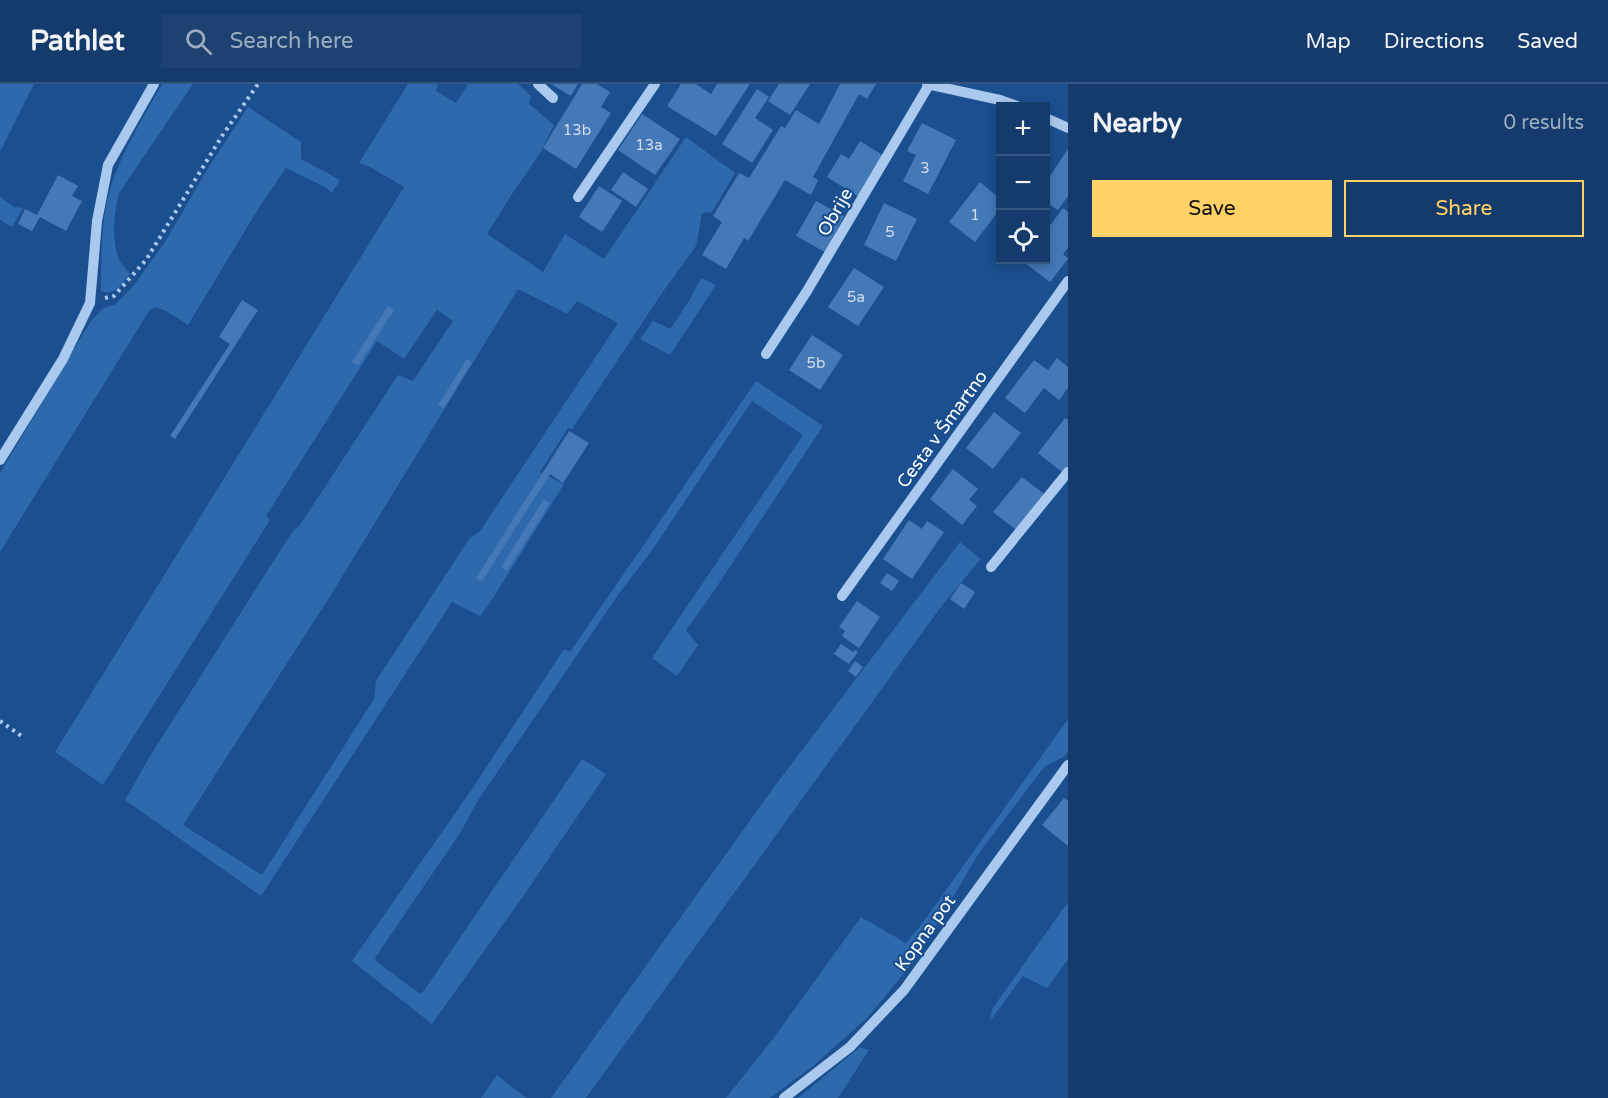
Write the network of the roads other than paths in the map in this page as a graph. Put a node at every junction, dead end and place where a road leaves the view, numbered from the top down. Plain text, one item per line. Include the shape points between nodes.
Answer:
1 (154, 84) edge
2 (538, 84) edge
3 (655, 84) edge
4 (928, 84) edge
5 (554, 98) dead end
6 (1006, 102) edge
7 (1050, 120) edge
8 (1068, 128) edge
9 (578, 197) dead end
10 (1068, 281) edge
11 (766, 354) dead end
12 (0, 460) edge
13 (1068, 472) edge
14 (991, 567) dead end
15 (842, 596) dead end
16 (1068, 765) edge
17 (784, 1098) edge

1 - 12 street via 108,165 97,221 90,303 63,359
2 - 5 street
3 - 9 street
4 - 6 street, Obrije
4 - 11 street, Obrije
7 - 8 street
10 - 15 street, Cesta v Šmartno
13 - 14 street
16 - 17 street, Kopna pot via 904,990 850,1047

